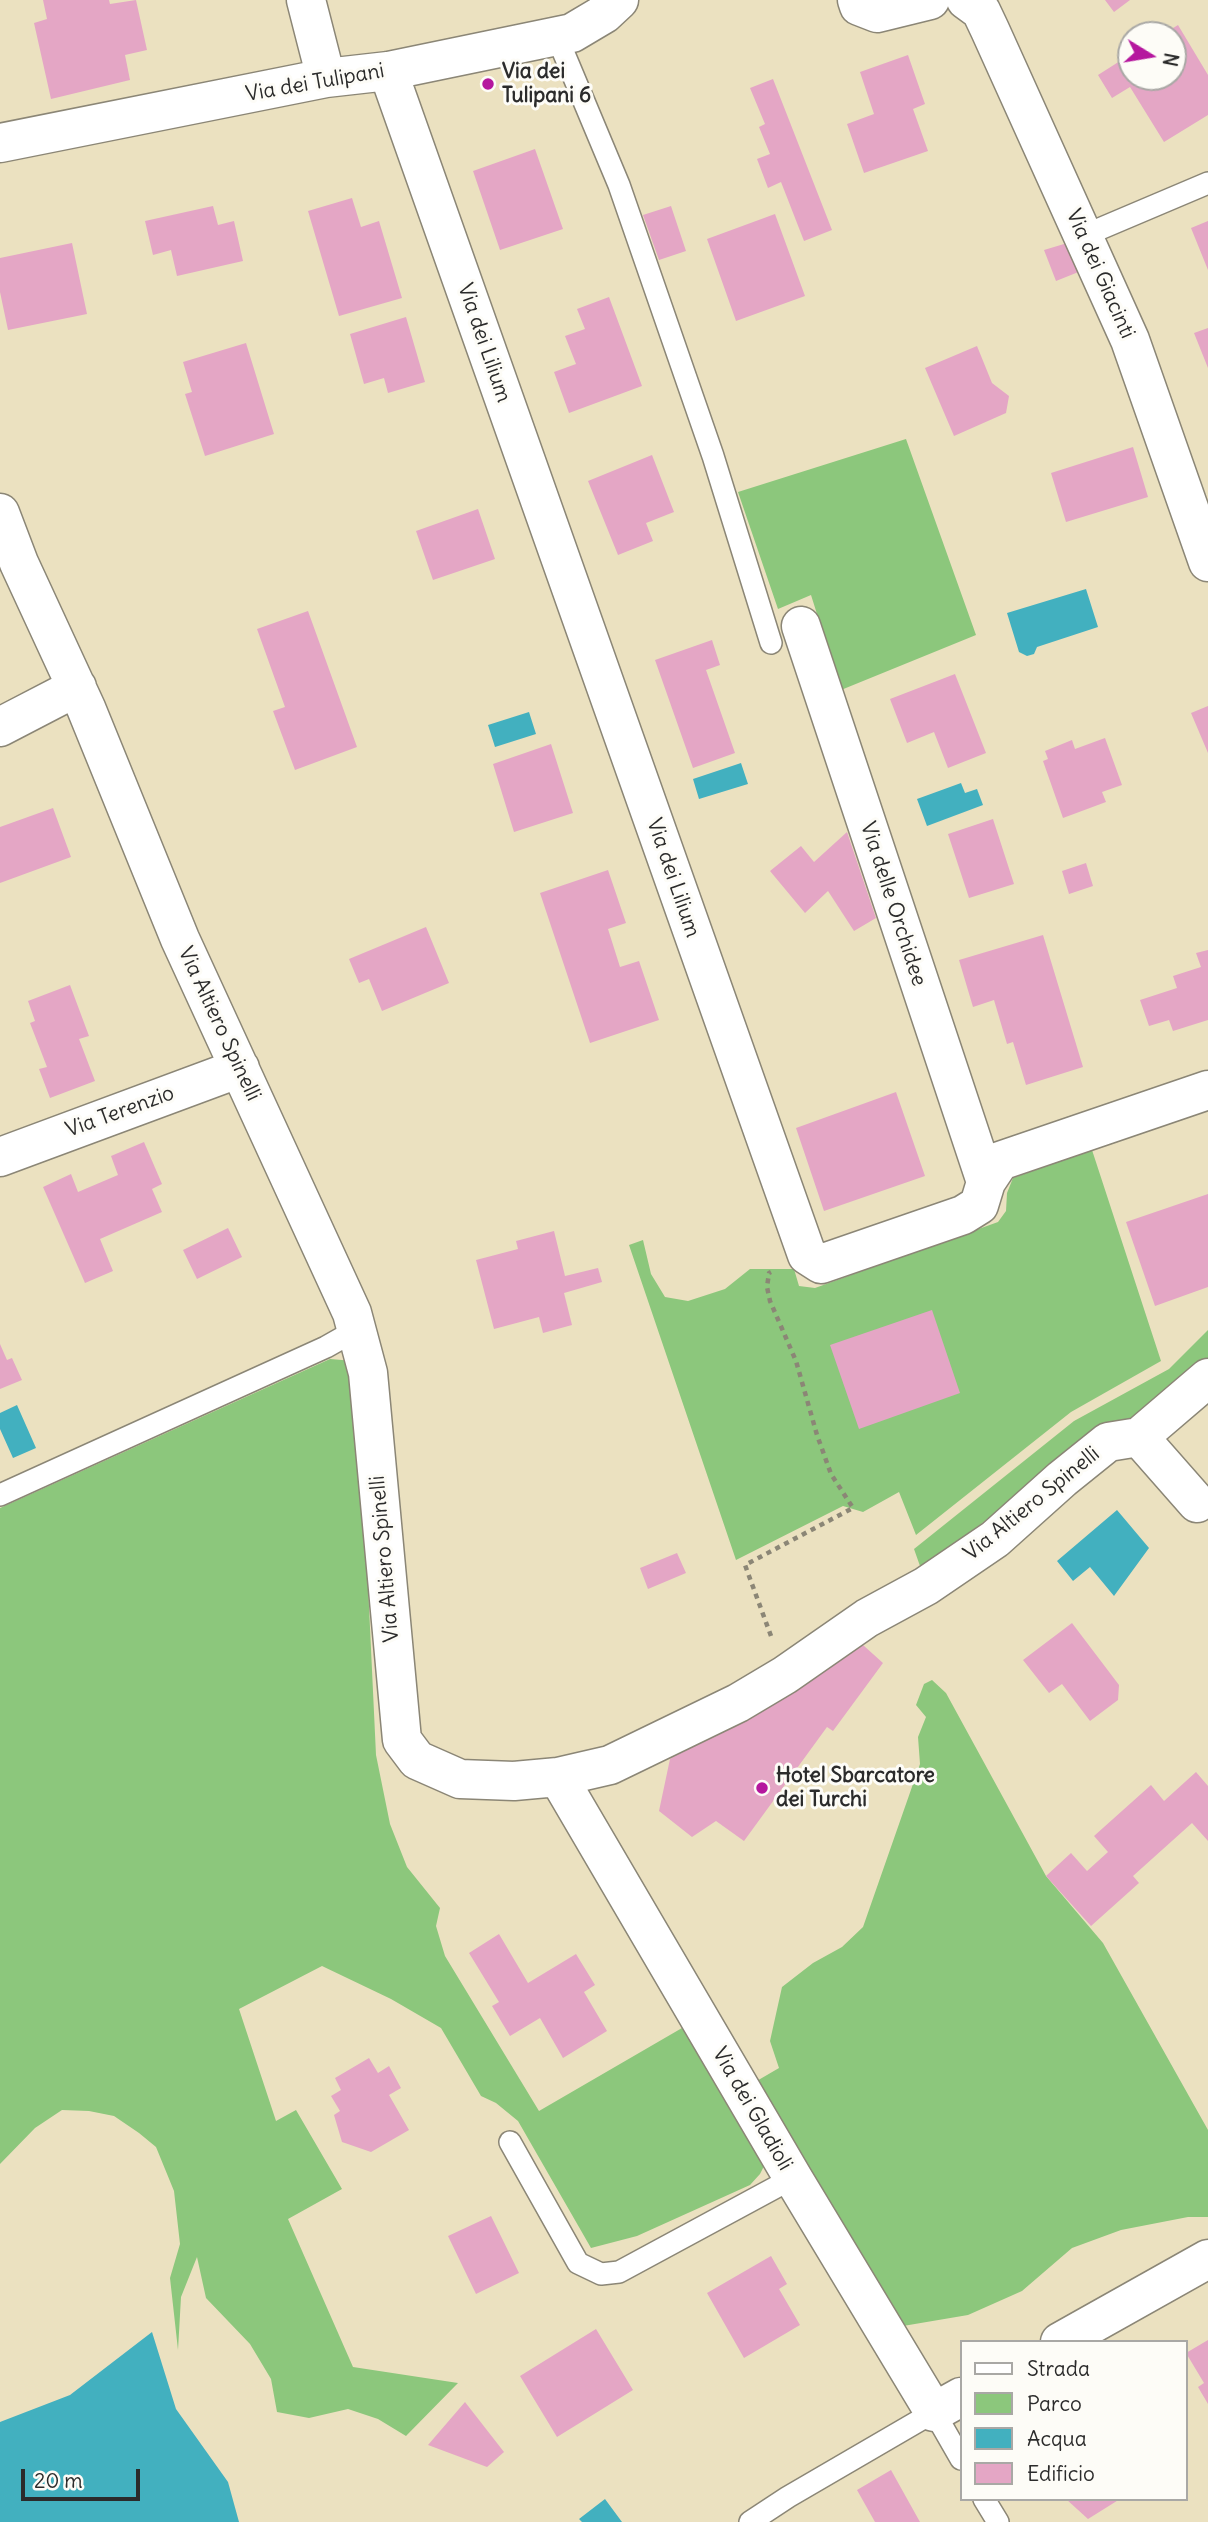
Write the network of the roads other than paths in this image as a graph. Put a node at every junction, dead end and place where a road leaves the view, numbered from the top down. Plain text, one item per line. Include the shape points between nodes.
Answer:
1 (306, 0) edge
2 (619, 0) edge
3 (857, 0) edge
4 (930, 0) edge
5 (966, 0) edge
6 (557, 37) junction
7 (388, 71) junction
8 (326, 78) junction
9 (0, 144) edge
10 (1208, 183) edge
11 (1083, 236) junction
12 (0, 513) edge
13 (1208, 562) edge
14 (786, 635) joint
15 (72, 677) junction
16 (0, 697) edge
17 (0, 727) edge
18 (240, 1068) junction
19 (1208, 1090) edge
20 (0, 1157) edge
21 (986, 1182) junction
22 (356, 1330) junction
23 (1208, 1378) edge
24 (1139, 1437) junction
25 (0, 1495) edge
26 (1197, 1503) dead end
27 (558, 1777) junction
28 (510, 2142) dead end
29 (793, 2178) junction
30 (1208, 2259) edge
31 (1064, 2340) edge
32 (948, 2405) edge
33 (960, 2455) edge
34 (986, 2501) edge
35 (750, 2522) edge
36 (998, 2522) edge

1 - 8 street
2 - 6 street, Via dei Tulipani via 604,14
3 - 4 street via 859,6 877,13
5 - 11 street, Via dei Giacinti via 981,10 986,20
6 - 7 street, Via dei Tulipani
6 - 14 lane via 619,185 713,456
7 - 8 street, Via dei Tulipani
7 - 21 street, Via dei Lilium via 807,1255 821,1264 963,1215 979,1205
8 - 9 street, Via dei Tulipani
10 - 11 lane
11 - 13 street, Via dei Giacinti via 1130,340
12 - 15 street, Via Altiero Spinelli
14 - 21 street, Via delle Orchidee
15 - 16 street
15 - 17 street
15 - 18 street, Via Altiero Spinelli via 180,939
18 - 20 street, Via Terenzio
18 - 22 street, Via Altiero Spinelli
19 - 21 street via 1000,1161
22 - 25 lane
22 - 27 street, Via Altiero Spinelli via 368,1373 402,1740 417,1760 460,1779
23 - 24 street, Via Altiero Spinelli
24 - 26 street
24 - 27 street, Via Altiero Spinelli via 1108,1442 995,1539 738,1703 610,1765
27 - 29 street, Via dei Gladioli
28 - 29 lane via 578,2263 601,2274 620,2272
29 - 32 street, Via dei Gladioli
30 - 31 street
32 - 33 lane
32 - 35 lane
34 - 36 lane

